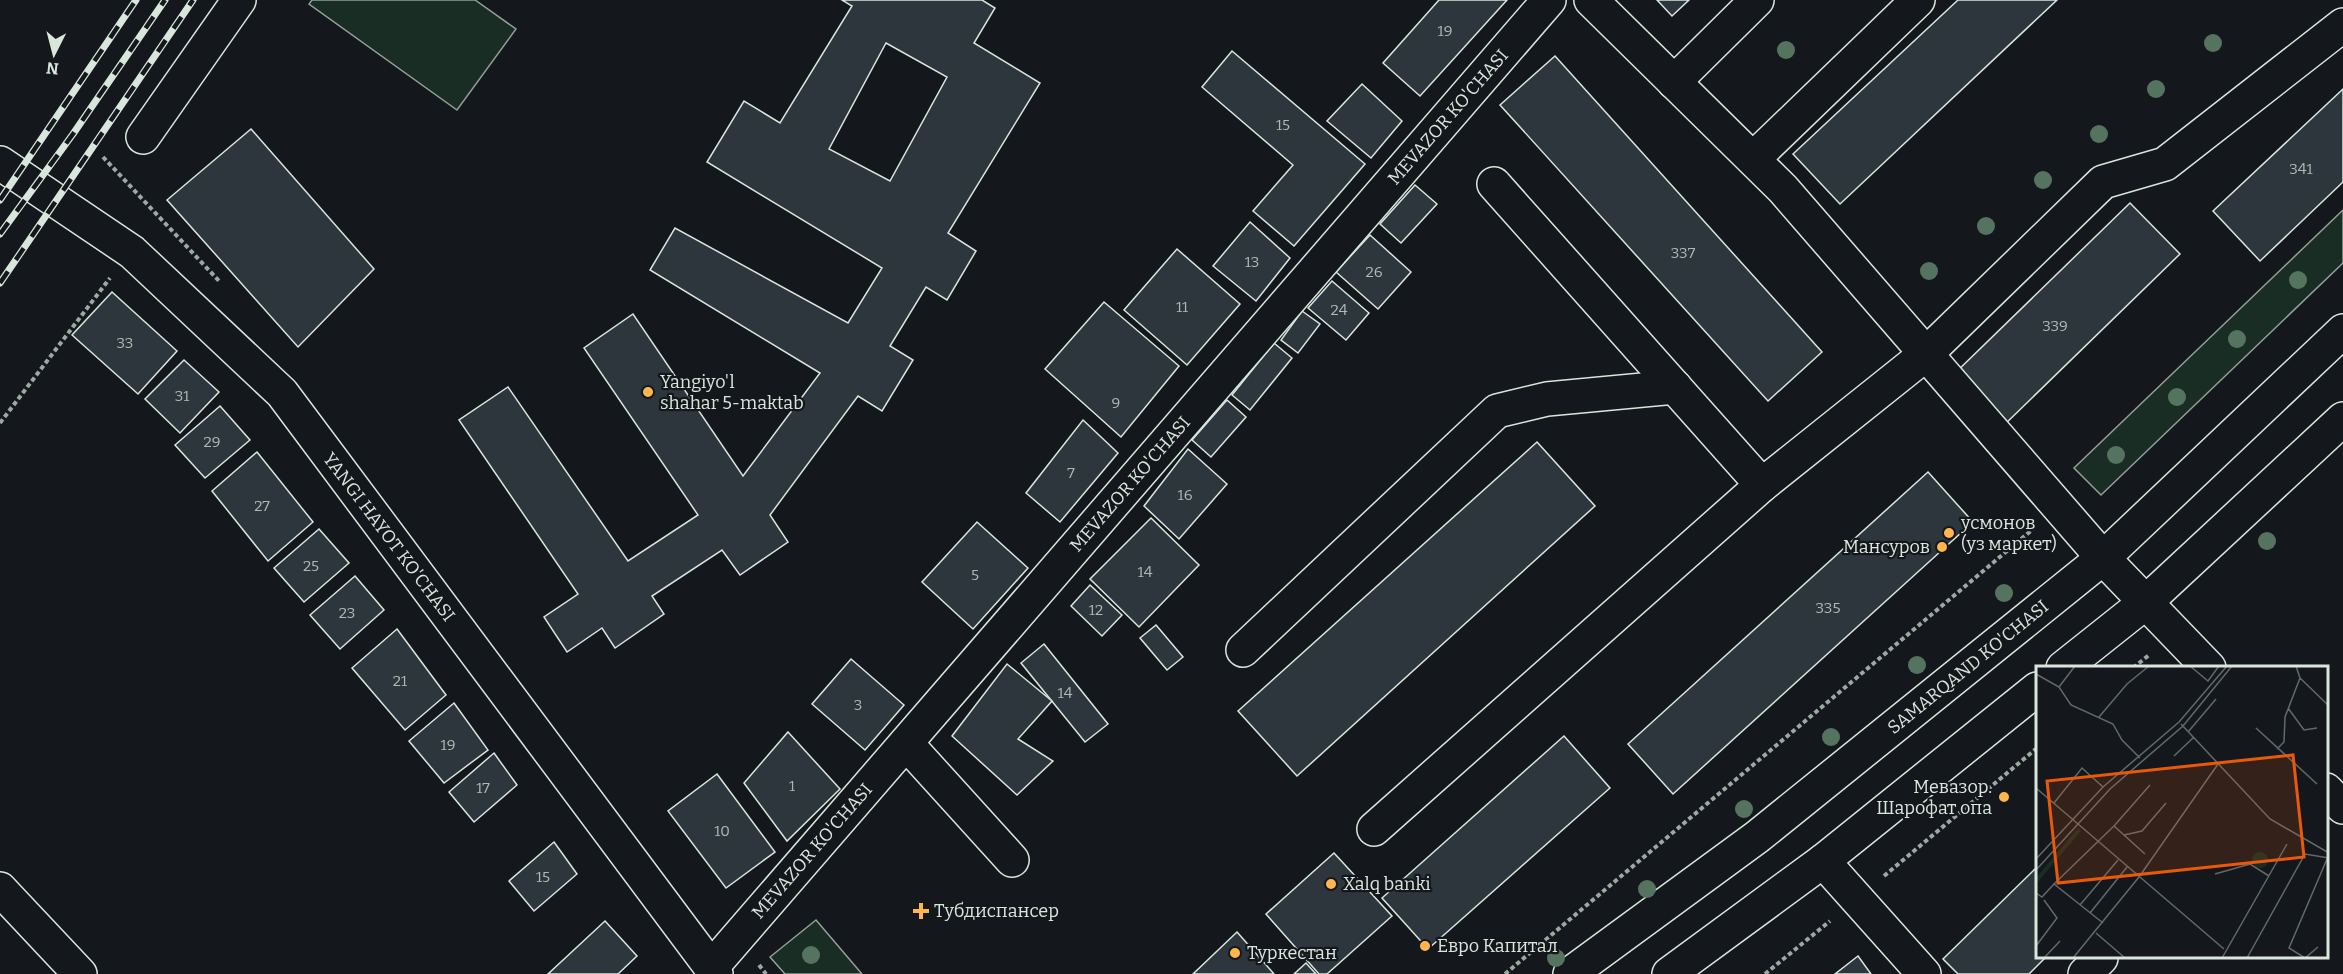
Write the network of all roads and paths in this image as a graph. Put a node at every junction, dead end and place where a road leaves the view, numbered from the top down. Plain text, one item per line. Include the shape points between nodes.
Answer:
1 (238, 0) edge
2 (1549, 0) edge
3 (1591, 0) edge
4 (1757, 0) edge
5 (1918, 0) edge
6 (2343, 25) edge
7 (1674, 82) junction
8 (143, 137) dead end
9 (1753, 159) junction
10 (0, 163) edge
11 (1494, 184) dead end
12 (132, 252) junction
13 (2343, 331) edge
14 (1926, 354) junction
15 (1675, 387) junction
16 (2343, 419) edge
17 (0, 423) edge
18 (1762, 485) junction
19 (2059, 508) junction
20 (2103, 558) junction
21 (2145, 602) junction
22 (1243, 650) dead end
23 (2065, 666) edge
24 (2207, 666) edge
25 (2036, 690) edge
26 (906, 743) junction
27 (2036, 749) edge
28 (2328, 792) edge
29 (2343, 807) edge
30 (1374, 829) dead end
31 (1012, 860) dead end
32 (1823, 861) junction
33 (0, 888) edge
34 (1856, 899) junction
35 (2099, 959) edge
36 (713, 971) edge
37 (80, 974) edge
38 (1505, 974) edge
39 (1570, 974) edge
40 (1669, 974) edge
41 (1765, 974) edge
42 (1924, 974) edge
43 (2085, 974) edge

1 - 8 street
2 - 26 street, MEVAZOR KO'CHASI
3 - 7 street
4 - 7 street
5 - 9 street
6 - 14 street via 2165,164 2103,183
7 - 9 street
9 - 14 street
10 - 12 street, YANGI HAYOT KO'CHASI
11 - 15 street
12 - 17 path
12 - 36 street, YANGI HAYOT KO'CHASI via 282,393
13 - 20 street, SAMARQAND KO'CHASI
14 - 18 street
14 - 19 street
15 - 18 street
15 - 22 street via 1547,399 1497,411
16 - 21 street
18 - 30 street
19 - 20 street
19 - 38 path
20 - 21 street
20 - 39 street, SAMARQAND KO'CHASI via 1756,837
21 - 23 street
21 - 24 street
25 - 32 street
26 - 31 street
26 - 36 street, MEVAZOR KO'CHASI
27 - 34 path
28 - 29 street
32 - 34 street
32 - 40 street
33 - 37 street
34 - 41 path
34 - 42 street
35 - 43 street

